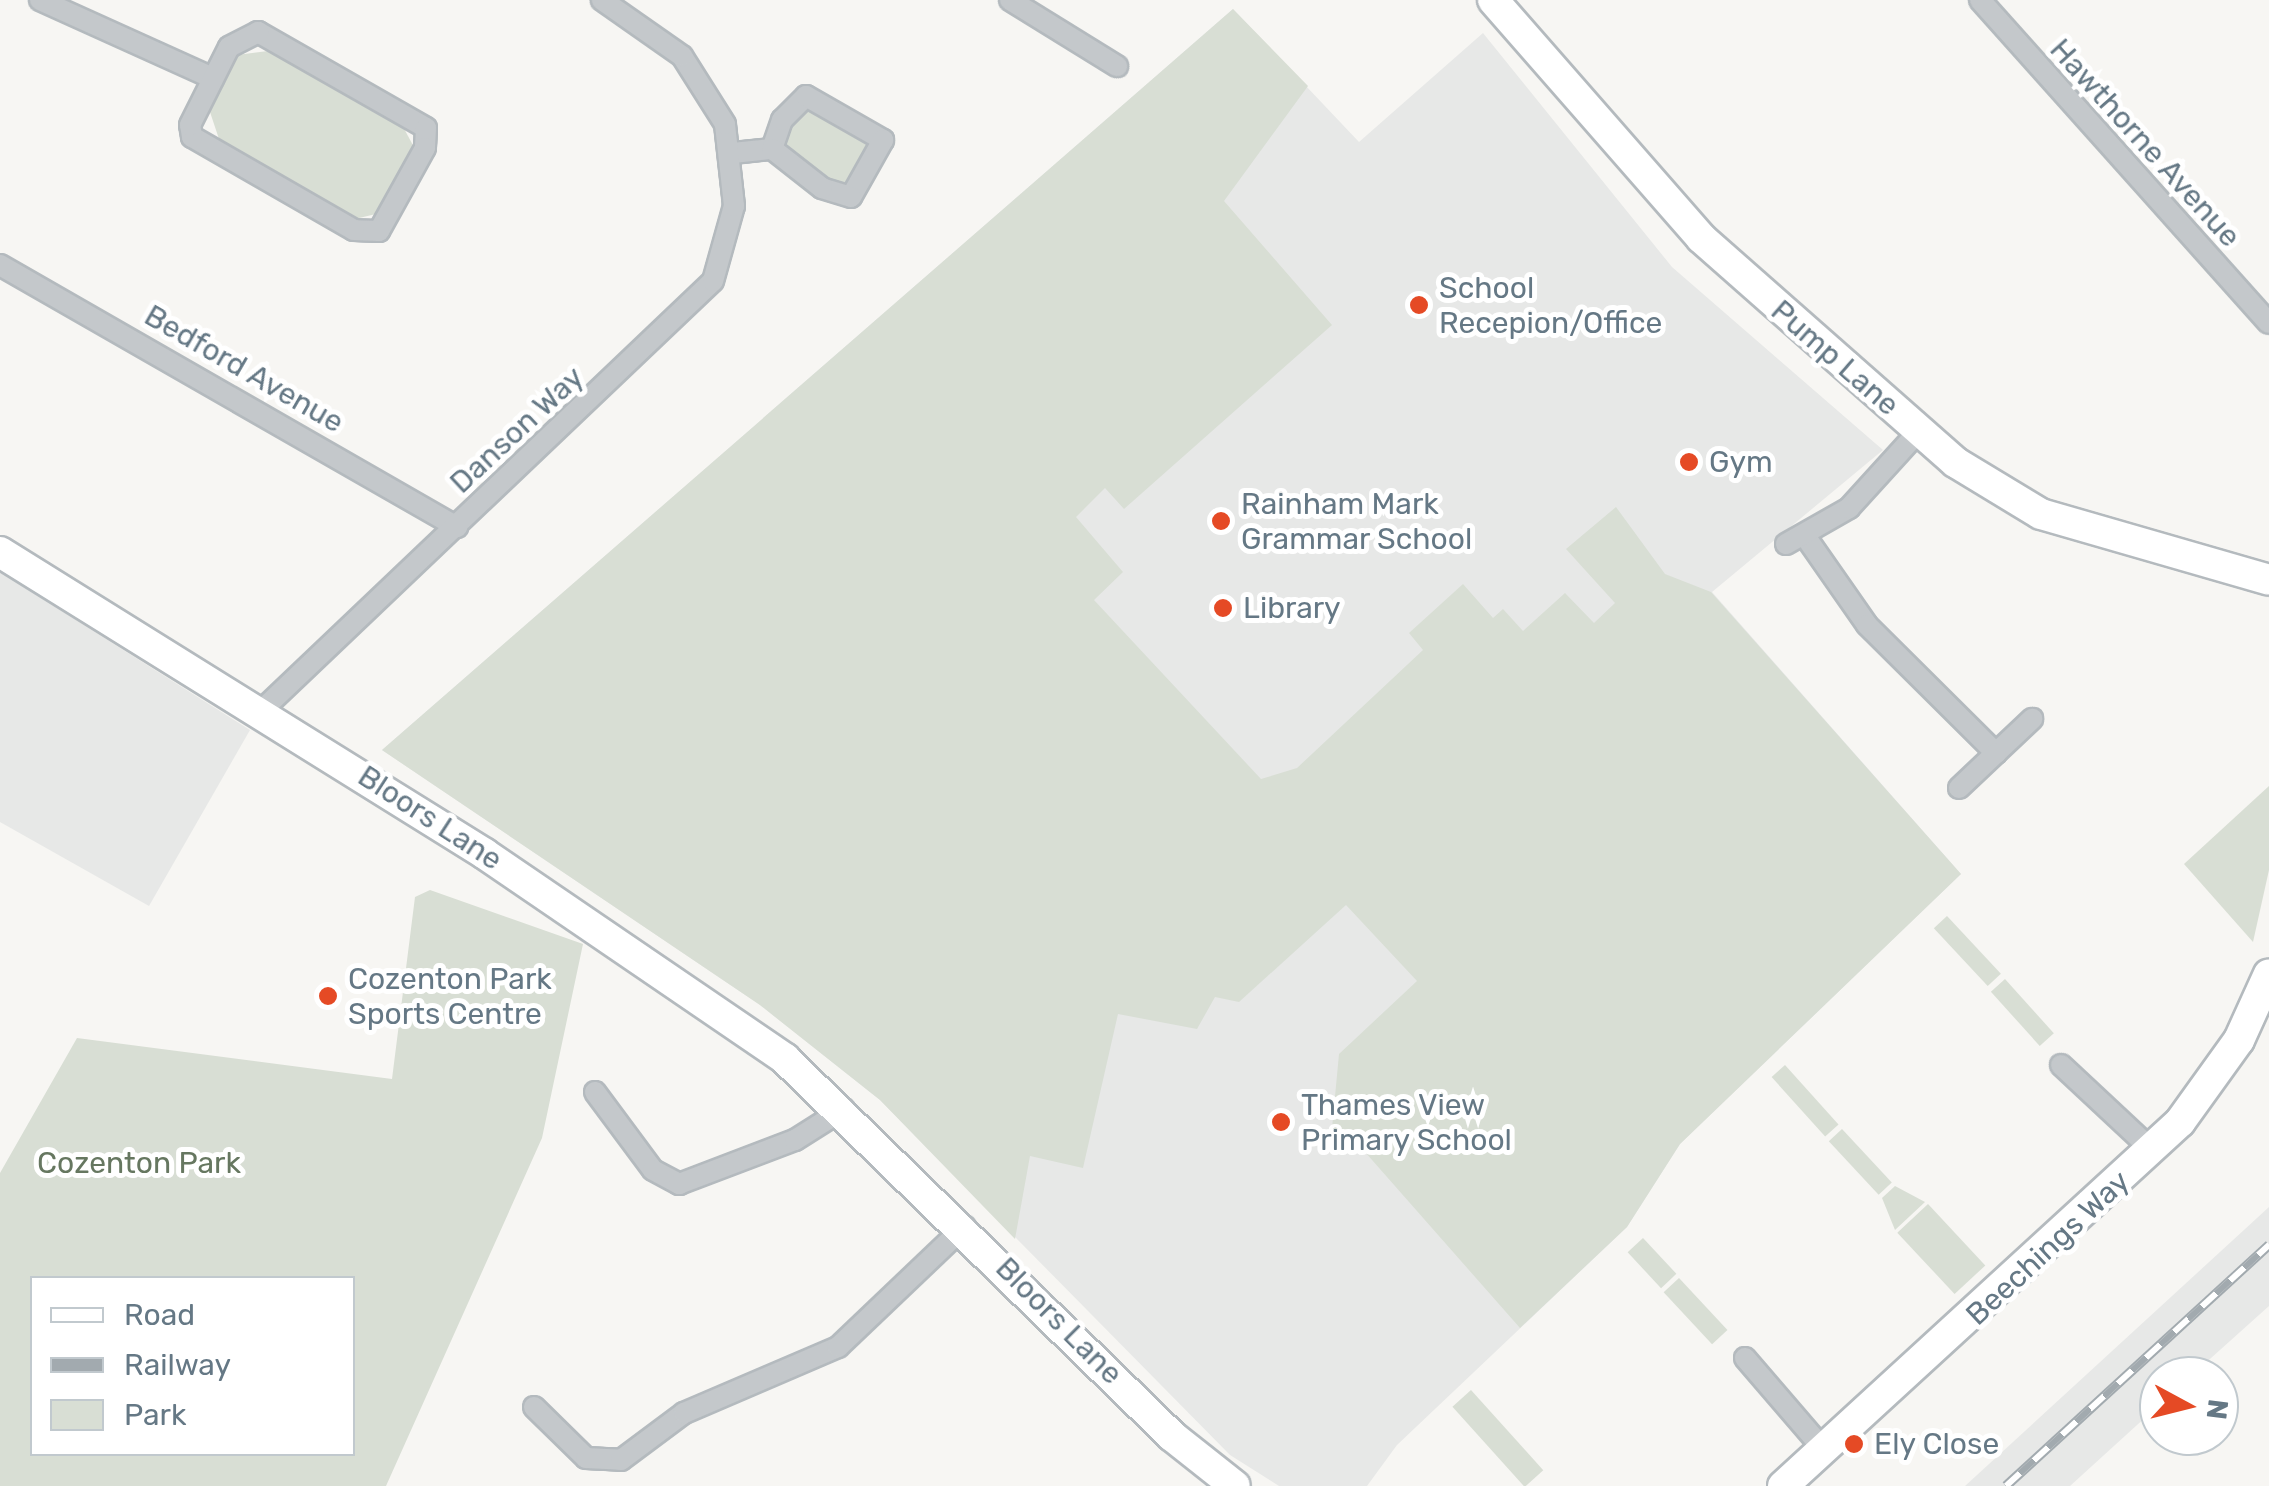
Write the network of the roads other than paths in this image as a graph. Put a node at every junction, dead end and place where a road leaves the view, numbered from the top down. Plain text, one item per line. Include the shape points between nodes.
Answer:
1 (40, 0) edge
2 (602, 0) edge
3 (1010, 0) edge
4 (1493, 0) edge
5 (1980, 0) edge
6 (1117, 66) dead end
7 (212, 78) junction
8 (772, 148) junction
9 (732, 153) junction
10 (0, 264) edge
11 (2269, 323) edge
12 (1919, 431) junction
13 (457, 527) junction
14 (0, 552) edge
15 (2269, 580) edge
16 (262, 710) junction
17 (2032, 719) dead end
18 (1996, 753) junction
19 (1959, 788) dead end
20 (2269, 974) edge
21 (2061, 1066) dead end
22 (595, 1092) dead end
23 (844, 1109) junction
24 (2152, 1150) junction
25 (965, 1226) junction
26 (1745, 1358) dead end
27 (534, 1407) dead end
28 (1825, 1451) junction
29 (1235, 1486) edge
30 (1782, 1486) edge

1 - 7 street
2 - 9 street, Danson Way via 682,56 712,95
3 - 6 street
4 - 12 street, Pump Lane via 1701,238
5 - 11 street, Hawthorne Avenue
7 - 7 street via 237,38 258,32 426,128 425,148 379,232 354,230 192,138
8 - 8 street via 794,102 806,96 883,140 851,197 822,188
8 - 9 street
9 - 13 street, Danson Way via 730,233 695,305
10 - 13 street, Bedford Avenue
12 - 15 street, Pump Lane via 2042,514
12 - 18 street via 1850,508 1795,540 1867,625
13 - 16 street, Danson Way
14 - 16 street, Bloors Lane
16 - 23 street, Bloors Lane via 730,1017
17 - 18 street
18 - 19 street
20 - 24 street, Beechings Way via 2211,1086
21 - 24 street
22 - 23 street via 653,1170 678,1184 795,1140
23 - 25 street, Bloors Lane
24 - 28 street, Beechings Way
25 - 27 street via 838,1347 684,1413 621,1460 586,1458
25 - 29 street, Bloors Lane via 1172,1436
26 - 28 street
28 - 30 street, Beechings Way

